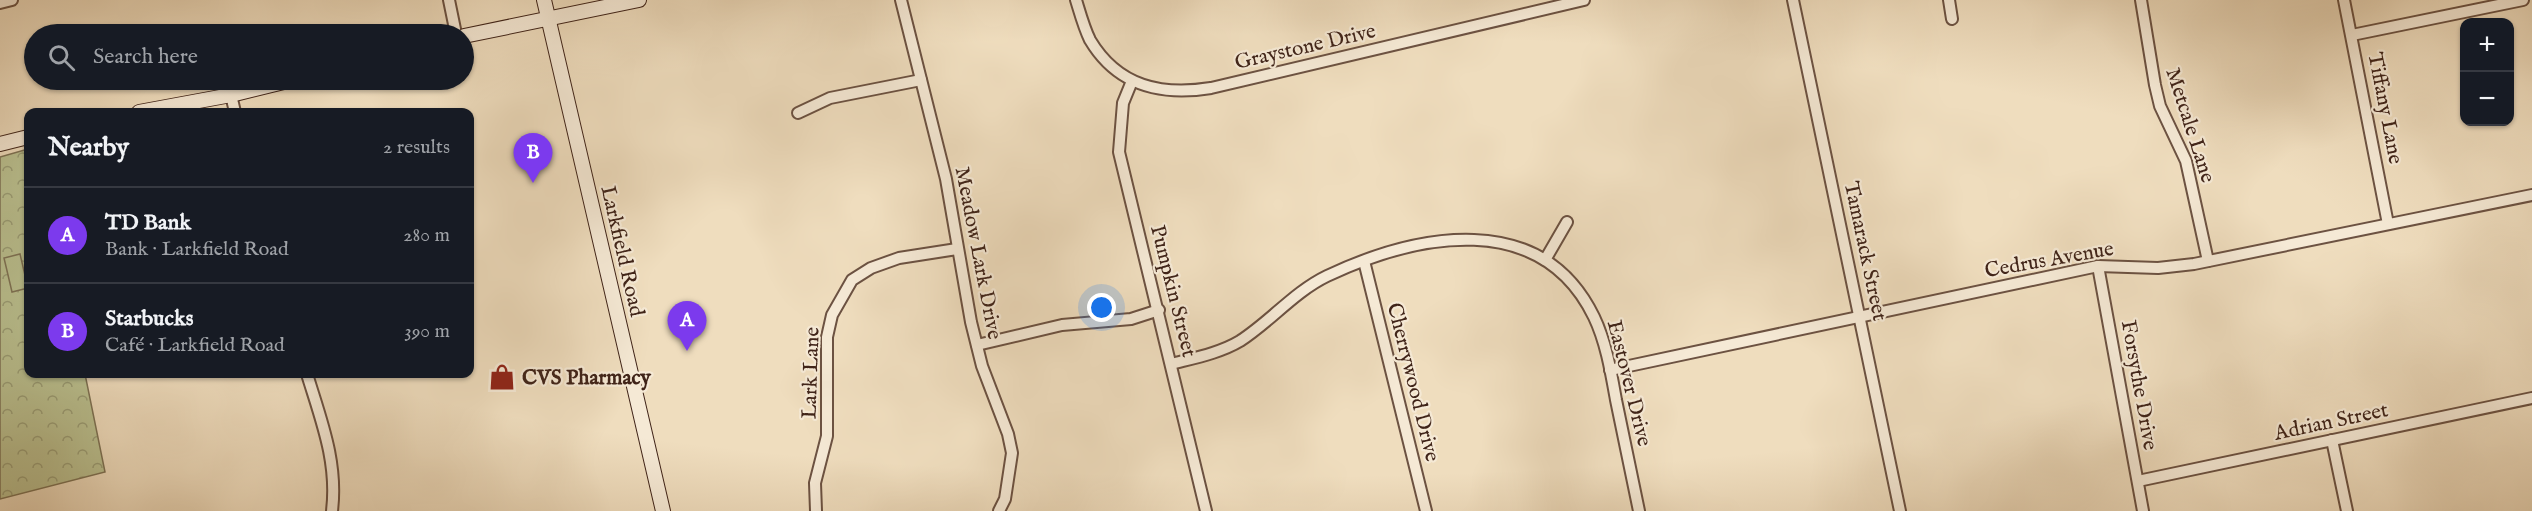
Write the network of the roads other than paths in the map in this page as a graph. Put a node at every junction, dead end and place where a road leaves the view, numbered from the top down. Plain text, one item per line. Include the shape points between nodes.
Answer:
1 (12, 0) edge
2 (449, 0) edge
3 (544, 0) edge
4 (639, 0) edge
5 (901, 0) edge
6 (1076, 0) edge
7 (1584, 0) edge
8 (1793, 0) edge
9 (1949, 0) edge
10 (2141, 0) edge
11 (2344, 0) edge
12 (2523, 0) edge
13 (0, 3) edge
14 (548, 17) junction
15 (1952, 19) dead end
16 (454, 24) edge
17 (474, 34) edge
18 (2352, 35) junction
19 (921, 80) junction
20 (1132, 81) junction
21 (251, 90) edge
22 (231, 95) junction
23 (161, 108) edge
24 (234, 108) edge
25 (798, 113) dead end
26 (24, 138) edge
27 (0, 144) edge
28 (2532, 195) edge
29 (1567, 222) dead end
30 (2388, 224) junction
31 (957, 249) junction
32 (1545, 260) junction
33 (1364, 261) junction
34 (2208, 261) junction
35 (2098, 266) junction
36 (1159, 310) junction
37 (1860, 317) junction
38 (977, 345) junction
39 (1171, 364) junction
40 (1610, 370) junction
41 (308, 378) edge
42 (2532, 398) edge
43 (2332, 440) junction
44 (2138, 481) junction
45 (332, 511) edge
46 (663, 511) edge
47 (816, 511) edge
48 (999, 511) edge
49 (1206, 511) edge
50 (1426, 511) edge
51 (1639, 511) edge
52 (1900, 511) edge
53 (2144, 511) edge
54 (2347, 511) edge

1 - 13 street
2 - 16 street
3 - 14 main road, Larkfield Road
4 - 14 main road
5 - 19 street, Meadow Lark Drive
6 - 20 street, Graystone Drive via 1089,38
7 - 20 street, Graystone Drive via 1211,88 1172,92
8 - 37 street, Tamarack Street
9 - 15 street
10 - 34 street, Metcale Lane via 2158,96 2186,161
11 - 18 street, Tiffany Lane
12 - 18 street
14 - 17 main road
14 - 46 main road, Larkfield Road
18 - 30 street, Tiffany Lane
19 - 25 street via 830,98
19 - 31 street, Meadow Lark Drive via 946,180
20 - 36 street, Pumpkin Street via 1123,104 1119,152
21 - 22 main road
22 - 23 main road
22 - 24 street
26 - 27 main road
28 - 30 street, Cedrus Avenue
29 - 32 street
30 - 34 street, Cedrus Avenue
31 - 38 street, Meadow Lark Drive
31 - 47 street, Lark Lane via 899,258 870,268 852,280 832,315 827,337 827,436 815,483
32 - 33 street, Eastover Drive via 1507,244 1465,237 1438,240
32 - 40 street, Eastover Drive via 1580,294 1594,317
33 - 39 street, Eastover Drive via 1326,276 1296,295 1238,342 1205,356
33 - 50 street, Cherrywood Drive
34 - 35 street, Cedrus Avenue via 2177,267
35 - 37 street, Cedrus Avenue
35 - 44 street, Forsythe Drive
36 - 38 street via 1131,319 1062,325
36 - 39 street, Pumpkin Street
37 - 40 street, Cedrus Avenue
37 - 52 street, Tamarack Street
38 - 48 street, Meadow Lark Drive via 1012,453 1005,499
39 - 49 street, Pumpkin Street
40 - 51 street, Eastover Drive
41 - 45 street via 332,458
42 - 43 street, Adrian Street
43 - 44 street, Adrian Street
43 - 54 street
44 - 53 street, Forsythe Drive

